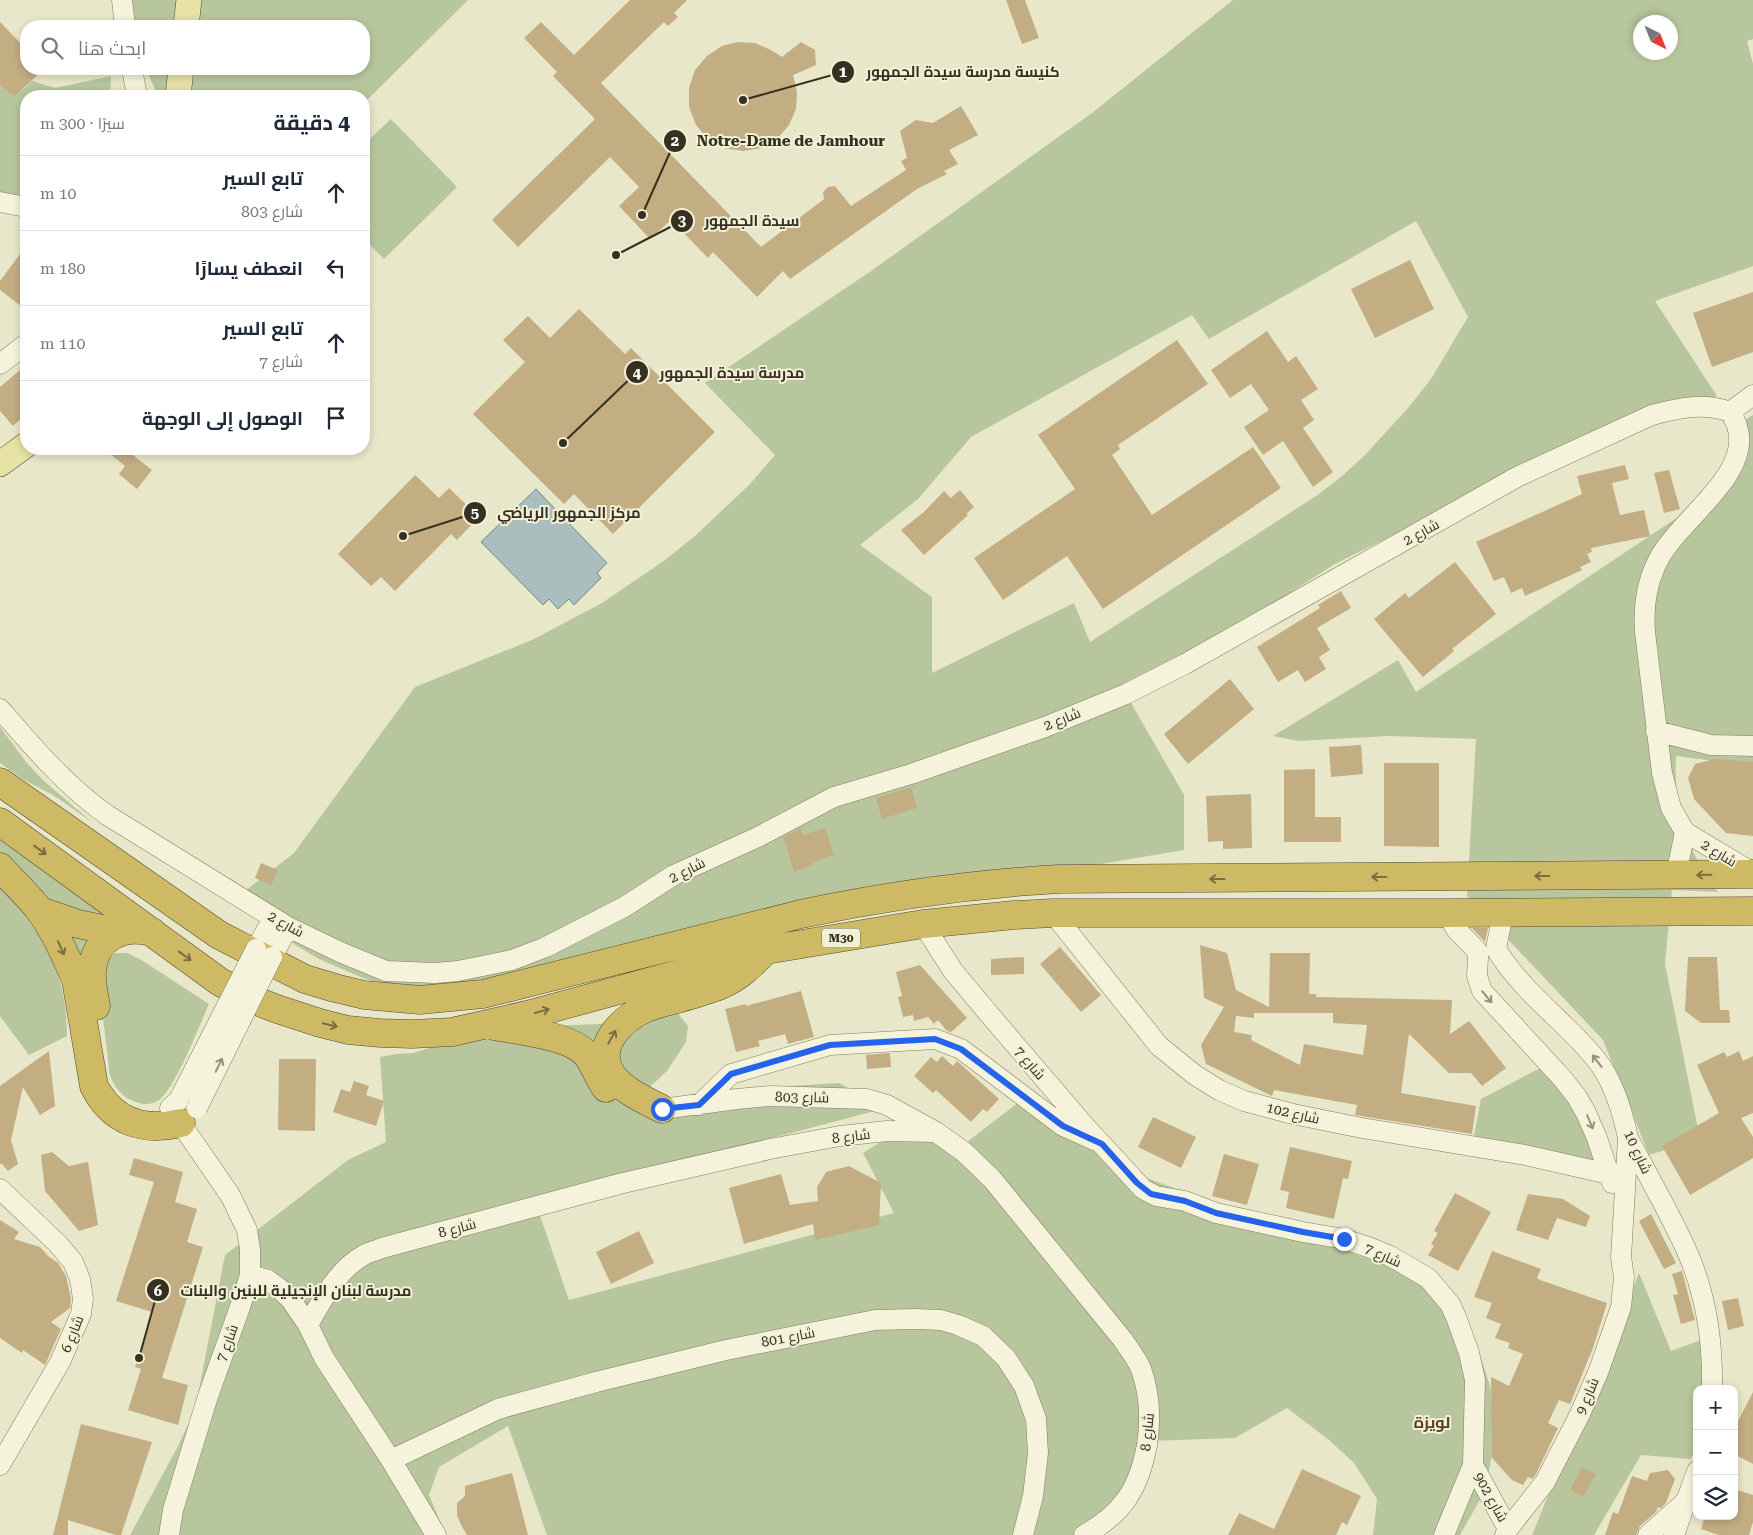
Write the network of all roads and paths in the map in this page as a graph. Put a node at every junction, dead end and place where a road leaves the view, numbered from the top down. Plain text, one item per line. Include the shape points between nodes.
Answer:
1 (122, 0) edge
2 (124, 20) edge
3 (133, 75) edge
4 (180, 75) edge
5 (136, 90) edge
6 (179, 90) edge
7 (0, 202) edge
8 (20, 206) edge
9 (20, 349) edge
10 (0, 364) edge
11 (1753, 395) edge
12 (1730, 412) junction
13 (20, 449) edge
14 (0, 464) edge
15 (0, 709) edge
16 (1656, 731) junction
17 (1753, 746) edge
18 (1, 783) edge
19 (0, 822) edge
20 (1685, 832) junction
21 (0, 868) edge
22 (1753, 874) edge
23 (1676, 875) junction
24 (40, 911) junction
25 (1753, 911) edge
26 (1053, 913) junction
27 (1447, 913) junction
28 (1503, 913) junction
29 (281, 922) junction
30 (923, 924) junction
31 (117, 932) junction
32 (152, 932) junction
33 (766, 950) junction
34 (1487, 950) junction
35 (487, 1025) junction
36 (699, 1105) junction
37 (182, 1108) junction
38 (662, 1109) junction
39 (936, 1132) junction
40 (1628, 1138) junction
41 (1102, 1144) junction
42 (1609, 1174) junction
43 (0, 1189) edge
44 (1624, 1210) junction
45 (250, 1275) junction
46 (308, 1324) junction
47 (1712, 1385) edge
48 (391, 1460) junction
49 (0, 1465) edge
50 (1473, 1465) junction
51 (1695, 1475) edge
52 (1686, 1501) junction
53 (1507, 1532) edge
54 (169, 1535) edge
55 (436, 1535) edge
56 (1023, 1535) edge
57 (1084, 1535) edge
58 (1444, 1535) edge
59 (1648, 1535) edge
60 (1674, 1535) edge

1 - 2 street
3 - 5 street
4 - 6 main road
7 - 8 street
9 - 10 street
11 - 12 street
12 - 16 street, شارع 2 via 1739,435 1731,472 1661,554 1647,591 1644,615
12 - 29 street, شارع 2 via 1710,407 1675,408 1611,432 1517,477 1126,694 911,774 834,797 758,837 674,875 624,907 546,947 512,960 458,971 386,971
13 - 14 main road
15 - 29 street, شارع 2 via 43,759 86,800
16 - 17 street via 1711,745
16 - 20 street, شارع 2 via 1667,798
23 -> 18 highway, M30 via 1059,879 1020,882 849,904 483,994 411,999 364,995 305,979 219,935
19 -> 32 highway, M30
20 - 22 street, شارع 2
20 - 23 street, شارع 2
21 - 24 highway
22 -> 23 highway, M30
24 - 31 highway via 78,924
24 -> 37 highway via 59,942 76,980 94,1086 100,1098 121,1118 157,1126
25 - 28 highway, M30
26 - 27 highway, M30
26 - 30 highway, M30
26 - 42 street, شارع 102 via 1159,1046 1219,1090 1244,1101 1293,1114 1525,1154
27 - 28 highway, M30
27 - 34 street, شارع 10 via 1456,929
28 - 34 street
29 - 37 street, bridge
30 - 33 highway, M30
30 - 41 street, شارع 7 via 965,985
31 - 32 highway via 134,929
31 - 37 highway via 101,946 92,971 106,1078 118,1097 134,1108 152,1112
32 -> 35 highway, M30 via 220,982 259,1002 320,1023 348,1030 412,1034 452,1032
35 -> 33 highway, M30
38 -> 33 highway via 630,1092 612,1075 606,1056 608,1043 615,1031 621,1023 644,1009 700,993 740,976
40 -> 34 street, شارع 10 via 1616,1097 1600,1065 1585,1046
34 -> 42 street via 1478,957 1477,976 1482,991 1577,1097 1597,1138
35 - 38 highway via 571,1043 586,1054 598,1078 614,1097 632,1107
36 - 38 street, شارع 803
36 - 39 street, شارع 803 via 770,1096 867,1099 887,1105
36 - 41 street via 731,1074 830,1045 935,1039 961,1049 1063,1126
37 - 45 street, شارع 7 via 247,1230
39 - 46 street, شارع 8 via 887,1131 770,1149 619,1184 382,1248 364,1255 348,1267 322,1299
39 - 57 street, شارع 8 via 964,1152 992,1179 1123,1340 1140,1368 1150,1412 1142,1471 1122,1504 1101,1526
40 - 44 street, شارع 9
40 - 47 street, شارع 10 via 1682,1240 1696,1275 1708,1332
41 - 50 street, شارع 7 via 1151,1194 1185,1201 1216,1213 1344,1239 1390,1256 1428,1278 1450,1304 1469,1354 1474,1380
42 - 44 street
43 - 49 street, شارع 6 via 73,1262 83,1299 81,1314 60,1362
44 - 53 street, شارع 9 via 1621,1306 1599,1370 1545,1482
45 - 46 street via 268,1280 280,1289
45 - 54 street, شارع 7 via 208,1396 173,1510
46 - 48 street via 324,1358
48 - 55 street
48 - 56 street, شارع 801 via 498,1409 596,1382 726,1350 875,1320 940,1320 983,1336 1006,1358 1024,1386 1036,1419 1038,1453 1033,1496
50 - 53 street, شارع 902
50 - 58 street, شارع 7
51 - 52 street
52 - 59 street
52 - 60 street

